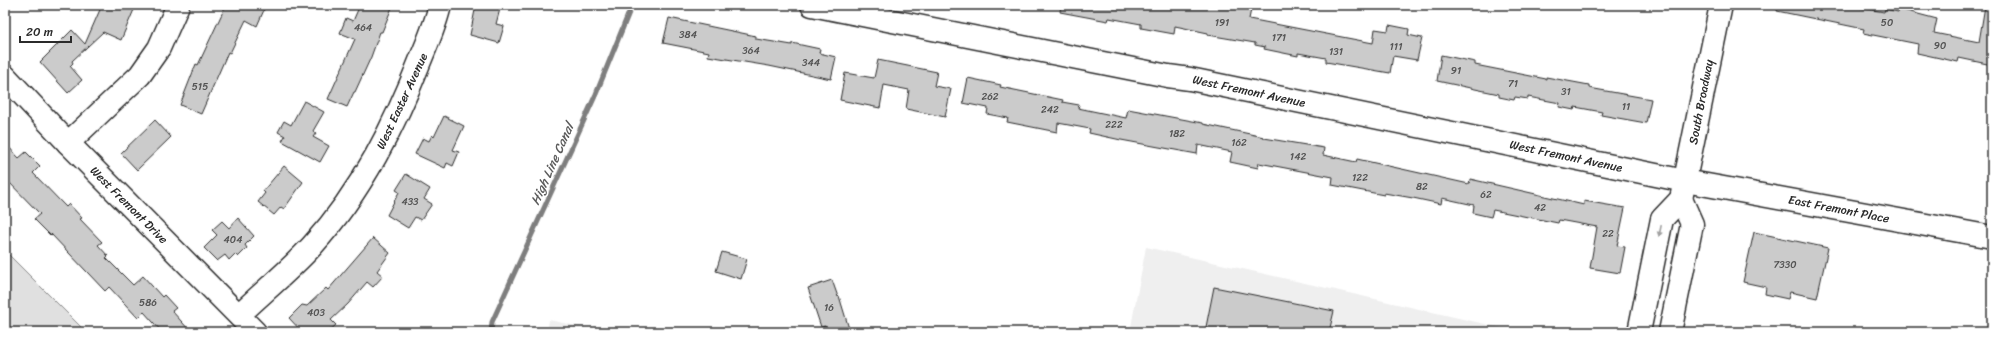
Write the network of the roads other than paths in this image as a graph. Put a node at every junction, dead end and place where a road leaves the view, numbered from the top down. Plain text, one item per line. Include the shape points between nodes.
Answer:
1 (178, 5) edge
2 (440, 5) edge
3 (812, 5) edge
4 (1721, 5) edge
5 (5, 76) edge
6 (68, 143) junction
7 (1683, 190) junction
8 (1992, 237) edge
9 (239, 315) junction
10 (255, 332) edge
11 (1639, 332) edge
12 (1670, 332) edge

1 - 6 street via 159,48 140,75
2 - 9 street, West Easter Avenue via 417,74 374,162 341,211 311,246
3 - 7 street, West Fremont Avenue via 1190,78
4 - 7 street, South Broadway
5 - 6 street, West Fremont Drive
6 - 9 street, West Fremont Drive
7 - 8 street, East Fremont Place
7 -> 11 street via 1662,219
7 - 12 street via 1692,224
9 - 10 street, West Fremont Drive

